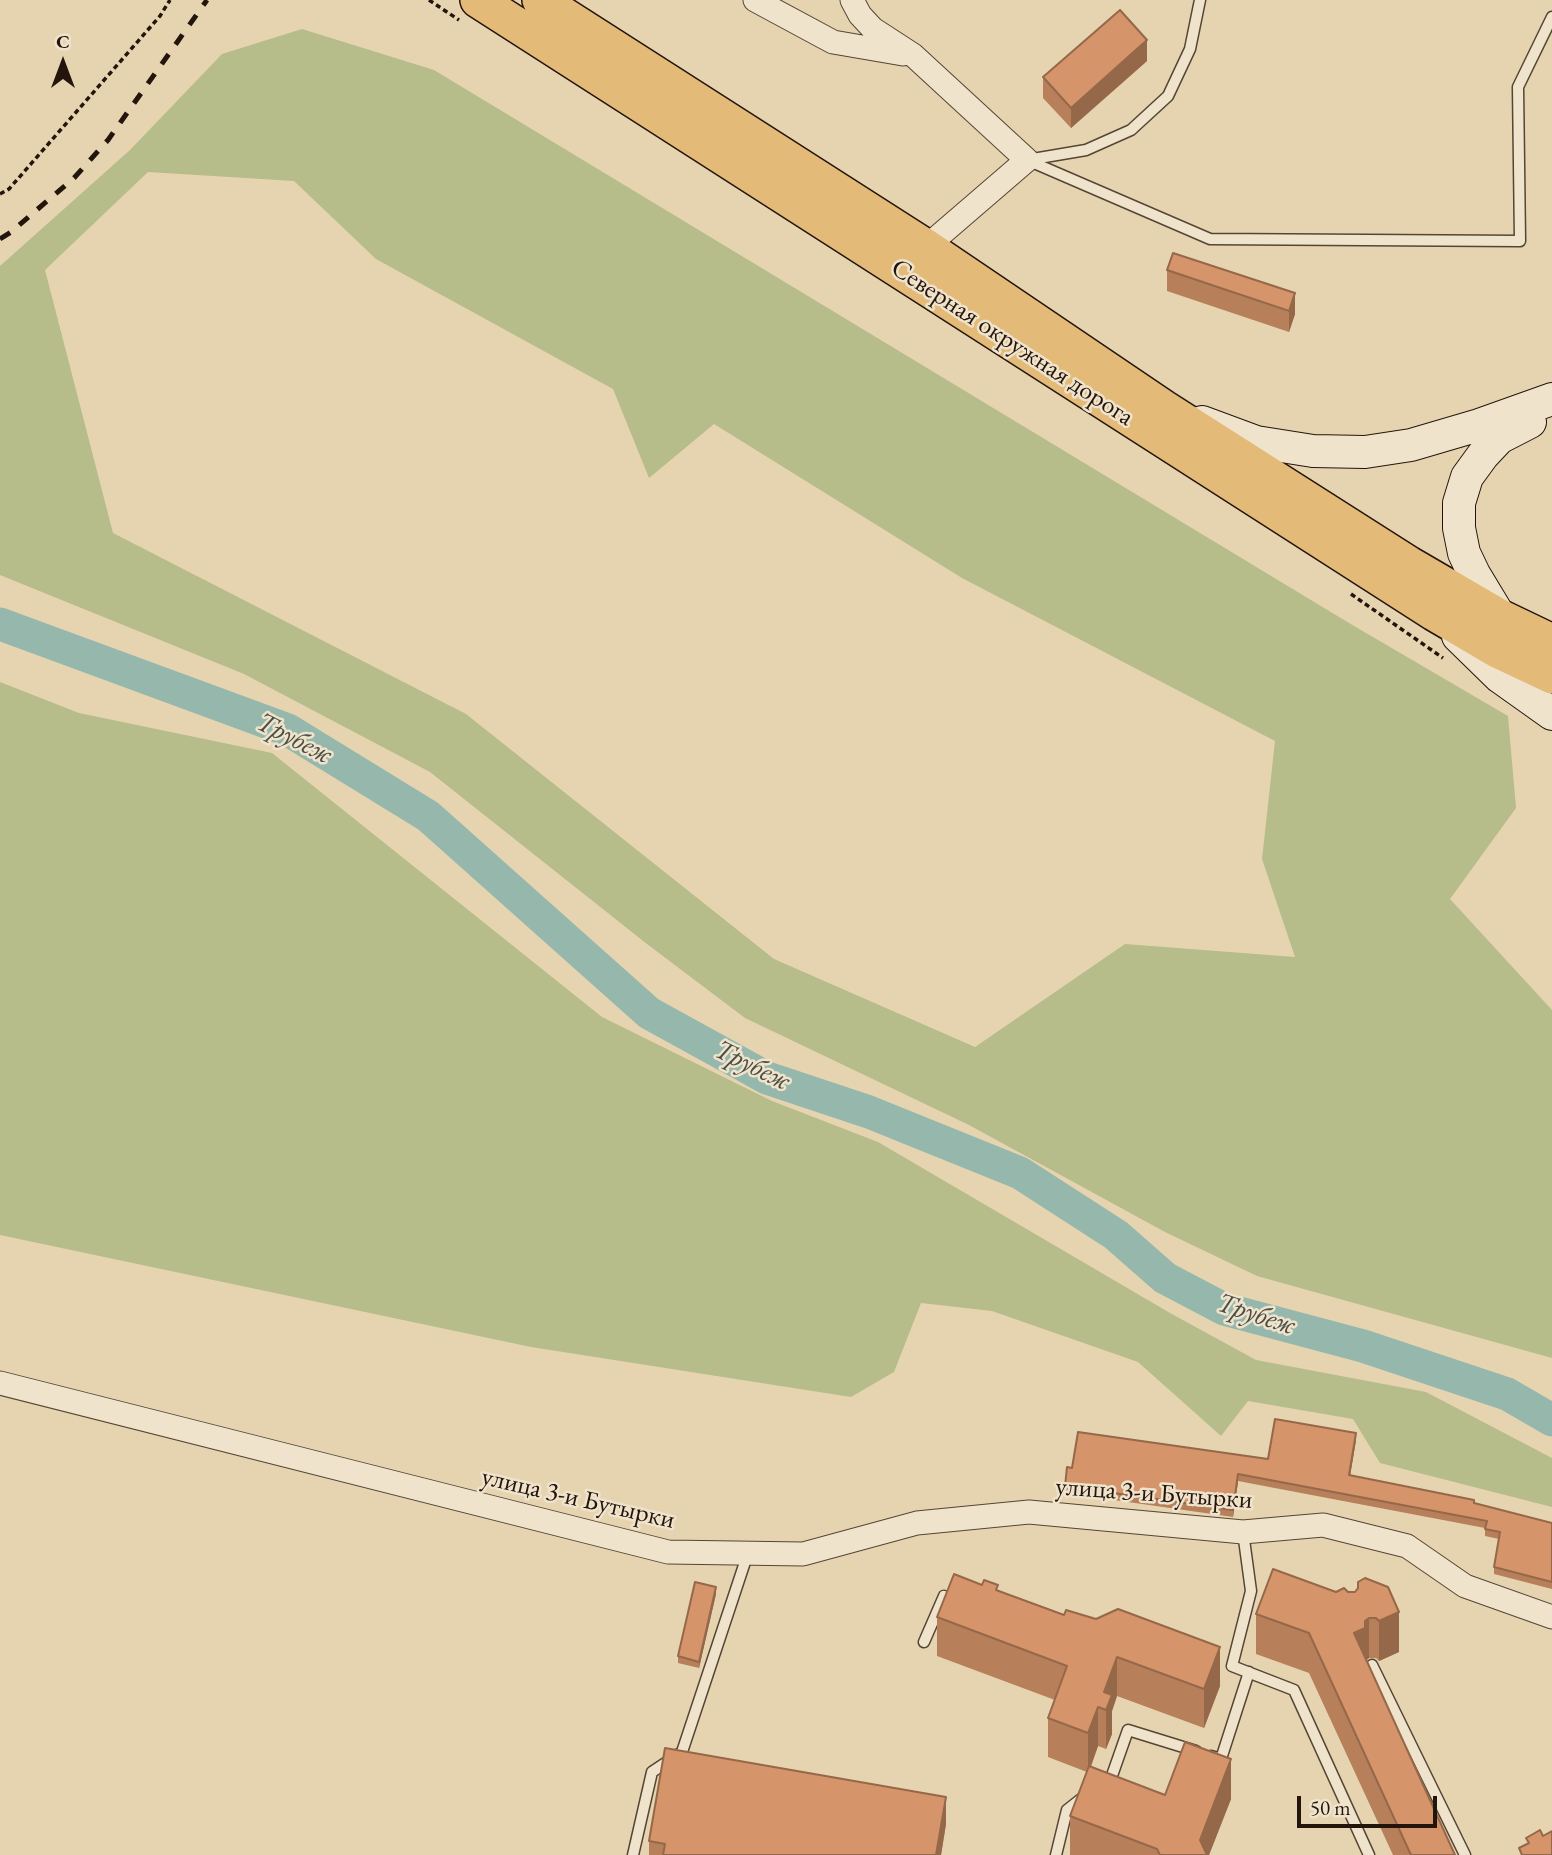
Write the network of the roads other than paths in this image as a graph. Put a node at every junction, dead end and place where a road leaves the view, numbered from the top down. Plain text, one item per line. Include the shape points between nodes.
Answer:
1 (478, 0) edge
2 (540, 0) edge
3 (755, 0) edge
4 (852, 0) edge
5 (1200, 0) edge
6 (1552, 17) edge
7 (913, 55) junction
8 (1027, 160) junction
9 (926, 247) junction
10 (1552, 399) edge
11 (1164, 408) junction
12 (1552, 414) edge
13 (1434, 613) junction
14 (1500, 617) junction
15 (1552, 642) edge
16 (1552, 676) edge
17 (1552, 714) edge
18 (0, 1383) edge
19 (1243, 1532) junction
20 (748, 1553) junction
21 (1251, 1591) junction
22 (1265, 1594) edge
23 (970, 1605) edge
24 (1552, 1617) edge
25 (924, 1643) dead end
26 (1219, 1661) edge
27 (1372, 1665) edge
28 (1232, 1666) junction
29 (1249, 1672) junction
30 (633, 1855) edge
31 (1056, 1855) edge
32 (1369, 1855) edge
33 (1464, 1855) edge

1 - 13 main road, Северная окружная дорога
2 - 9 main road, Северная окружная дорога
3 - 7 street via 833,42
4 - 7 street via 873,29
5 - 8 lane via 1190,49 1168,96 1131,130 1086,150
6 - 8 lane via 1518,87 1520,241 1210,239
7 - 8 street
8 - 9 street
9 - 11 main road, Северная окружная дорога
10 - 11 main road via 1411,445 1365,452 1313,452 1256,442
11 - 14 main road, Северная окружная дорога
12 - 14 main road via 1499,438 1467,477 1459,503 1464,553
13 - 16 main road, Северная окружная дорога
13 - 17 main road via 1500,677
14 - 15 main road, Северная окружная дорога
18 - 20 street, улица 3-и Бутырки via 668,1552
19 - 20 street, улица 3-и Бутырки via 1029,1512 917,1523 803,1554
19 - 21 lane
19 - 24 street, улица 3-и Бутырки via 1323,1525 1407,1545 1465,1586
20 - 30 lane via 682,1752 652,1772
21 - 22 lane
21 - 28 lane
23 - 25 lane via 944,1596
26 - 28 lane
27 - 33 lane
28 - 29 lane
29 - 31 lane via 1221,1759 1128,1730 1099,1797 1084,1795 1067,1810
29 - 32 lane via 1294,1690

